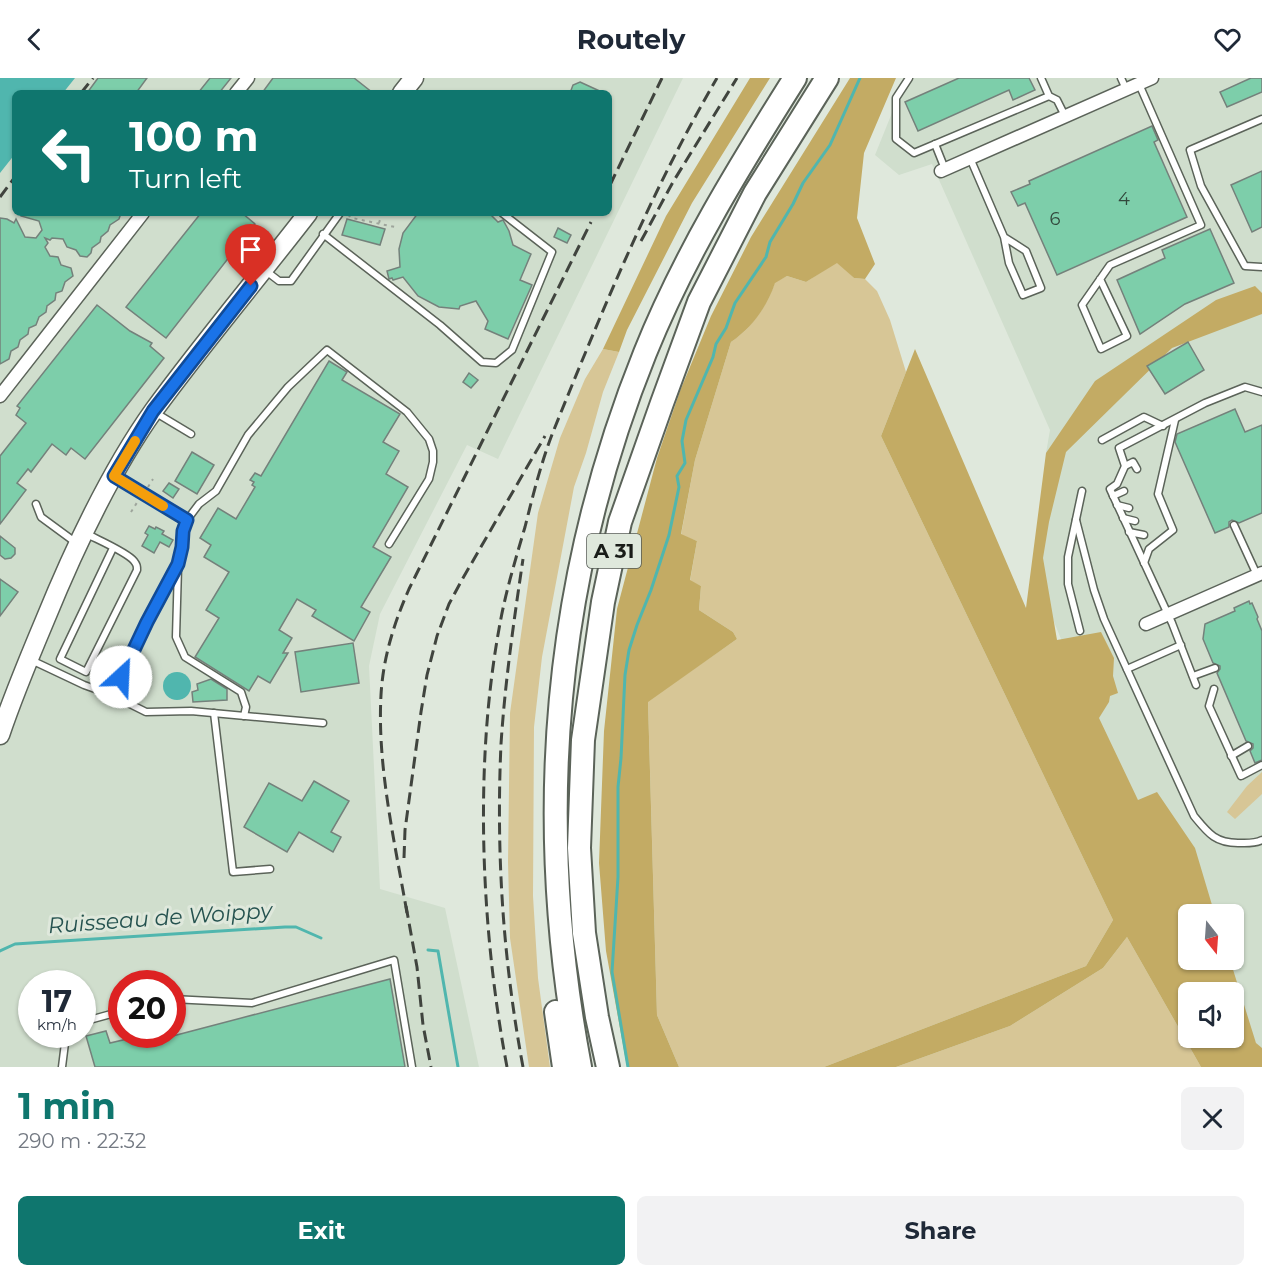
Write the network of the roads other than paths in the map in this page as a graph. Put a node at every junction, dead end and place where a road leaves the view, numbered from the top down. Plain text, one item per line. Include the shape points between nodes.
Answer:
1 (248, 78) edge
2 (414, 78) edge
3 (795, 78) edge
4 (827, 78) edge
5 (909, 78) edge
6 (1041, 78) edge
7 (1152, 78) edge
8 (1124, 84) edge
9 (1138, 84) junction
10 (238, 90) edge
11 (404, 90) edge
12 (1049, 96) junction
13 (1065, 117) junction
14 (1262, 119) edge
15 (935, 144) junction
16 (970, 158) junction
17 (943, 170) joint
18 (141, 216) edge
19 (306, 216) edge
20 (338, 216) edge
21 (506, 216) edge
22 (323, 234) junction
23 (1004, 237) junction
24 (1262, 267) edge
25 (264, 270) junction
26 (1100, 279) junction
27 (1262, 392) edge
28 (0, 396) edge
29 (153, 411) junction
30 (1175, 420) junction
31 (1163, 426) junction
32 (191, 434) dead end
33 (1102, 440) dead end
34 (1124, 468) junction
35 (1137, 469) dead end
36 (114, 476) junction
37 (1129, 477) dead end
38 (1082, 491) dead end
39 (1124, 491) dead end
40 (1113, 496) junction
41 (36, 504) dead end
42 (1117, 506) junction
43 (1129, 508) dead end
44 (1123, 518) junction
45 (187, 520) junction
46 (1076, 520) junction
47 (1135, 520) dead end
48 (1234, 525) dead end
49 (1129, 532) junction
50 (1144, 535) dead end
51 (81, 539) junction
52 (389, 544) dead end
53 (113, 548) junction
54 (1144, 563) junction
55 (178, 564) junction
56 (1260, 574) edge
57 (1168, 614) junction
58 (1146, 624) dead end
59 (1080, 631) dead end
60 (1181, 645) junction
61 (29, 659) junction
62 (1215, 668) dead end
63 (1127, 669) junction
64 (1193, 676) junction
65 (1196, 685) dead end
66 (1214, 689) dead end
67 (112, 695) junction
68 (214, 713) junction
69 (244, 716) junction
70 (323, 723) dead end
71 (0, 735) edge
72 (1248, 746) dead end
73 (1231, 756) junction
74 (1262, 765) edge
75 (1262, 840) edge
76 (270, 869) dead end
77 (556, 894) junction
78 (186, 1000) edge
79 (64, 1048) edge
80 (62, 1067) edge
81 (412, 1067) edge
82 (564, 1067) edge
83 (580, 1067) edge
84 (608, 1067) edge

1 - 10 street
2 - 11 street
3 - 77 highway, A 31 via 696,242 645,353 610,453 578,576 562,677 555,802
4 - 84 highway, A 31 via 755,193 699,302 620,522 603,602 583,740 579,848 584,933
5 - 15 lane via 896,98 896,139 914,153
6 - 12 lane
7 - 9 street
8 - 9 street
8 - 13 street
9 - 26 lane via 1201,225 1110,266
12 - 13 lane via 1057,100
12 - 15 lane
13 - 16 street
14 - 24 lane via 1190,150 1200,186 1245,266
15 - 17 lane
16 - 17 street
16 - 23 lane
18 - 28 street
19 - 25 street
20 - 22 lane
21 - 22 lane via 552,252 512,350 496,363 482,362
22 - 25 lane via 291,281 279,280
23 - 23 lane via 1009,263 1023,296 1041,288 1026,250
25 - 29 street
26 - 26 lane via 1082,305 1101,349 1127,336
27 - 30 lane via 1245,387
29 - 32 lane
29 - 36 street
30 - 31 lane
30 - 54 lane via 1158,494 1173,530 1149,549
31 - 33 lane via 1144,417
31 - 34 lane via 1119,448
34 - 35 lane via 1133,462
34 - 37 lane
34 - 40 lane via 1117,484 1110,489
36 - 45 lane
36 - 51 street
38 - 46 lane
39 - 40 lane
40 - 42 lane
41 - 51 lane via 41,518
42 - 43 lane
42 - 44 lane
44 - 47 lane
44 - 49 lane
45 - 52 lane via 216,491 248,435 288,387 327,350 407,412 429,439 433,451 429,479
45 - 55 lane
46 - 59 lane via 1068,556 1068,584
46 - 63 lane via 1094,590
48 - 56 lane
49 - 50 lane
49 - 54 lane
51 - 53 lane
51 - 61 street
53 - 53 lane via 133,559 137,570 86,672 60,659
54 - 57 lane
55 - 67 lane
55 - 69 lane via 176,637 185,657 241,692 246,707
56 - 57 street
57 - 58 street
57 - 60 lane
60 - 63 lane
60 - 64 lane
61 - 67 lane
61 - 71 street
62 - 64 lane
63 - 75 lane via 1194,816 1207,832 1224,843
64 - 65 lane
66 - 73 lane via 1209,706
67 - 68 lane via 146,712
68 - 69 lane
68 - 76 lane via 233,872
69 - 70 lane
72 - 73 lane
73 - 74 lane via 1241,776
77 - 82 highway via 551,930 553,981
77 - 83 highway, A 31
78 - 81 lane via 252,1003 394,960
79 - 80 lane

